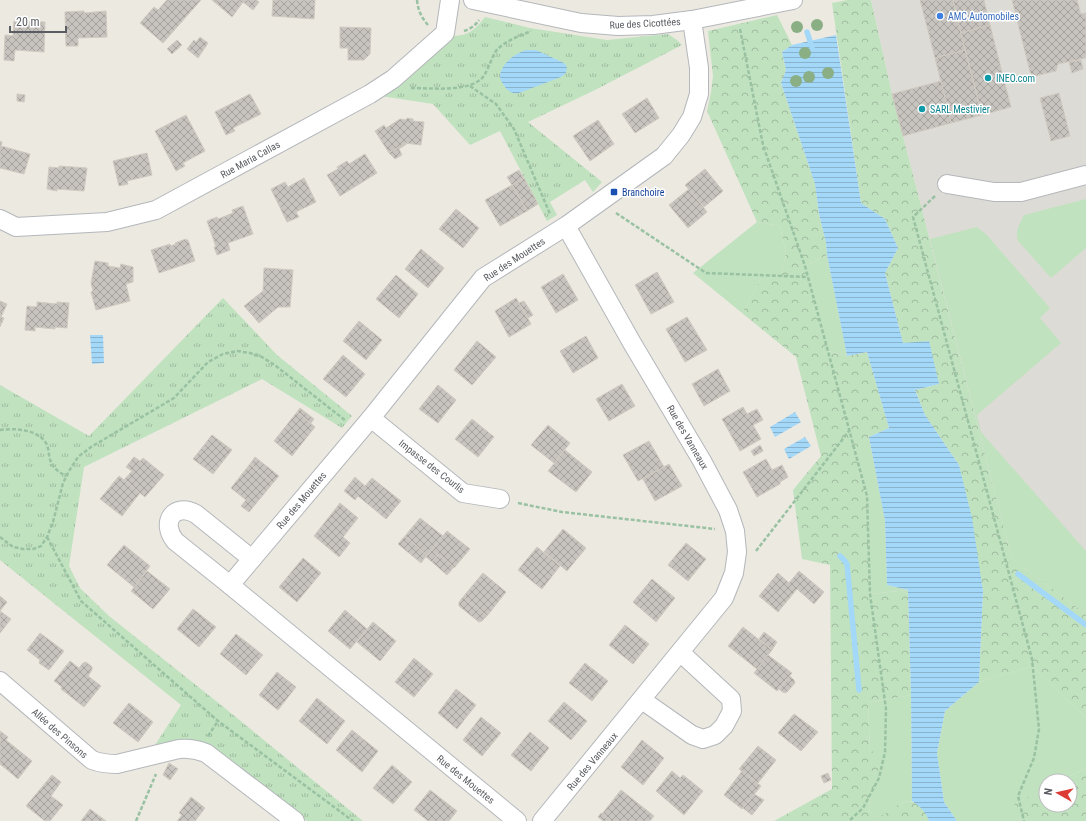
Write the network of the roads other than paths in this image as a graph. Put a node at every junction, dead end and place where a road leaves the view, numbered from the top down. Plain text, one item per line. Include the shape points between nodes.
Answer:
1 (450, 0) edge
2 (473, 0) edge
3 (793, 0) edge
4 (692, 20) junction
5 (1086, 175) edge
6 (947, 184) road end
7 (0, 219) edge
8 (562, 228) junction
9 (365, 424) junction
10 (500, 499) road end
11 (252, 559) junction
12 (230, 585) junction
13 (681, 652) junction
14 (0, 681) edge
15 (642, 700) junction
16 (295, 821) edge
17 (517, 821) edge
18 (542, 821) edge

1 - 7 street, Rue Maria Callas via 445,33 393,80 156,210 107,222 16,227
2 - 4 street, Rue des Cicottées via 581,23 618,26
3 - 4 street, Rue des Cicottées
4 - 8 street, Rue des Mouettes via 699,68 699,94 692,117 681,135 664,156
5 - 6 street via 1021,192 994,192
8 - 9 street, Rue des Mouettes via 482,278
8 - 13 street, Rue des Vanneaux via 702,461 728,510 735,531 737,552 734,573 724,598
9 - 10 street, Impasse des Courlis via 463,493
9 - 11 street, Rue des Mouettes
11 - 12 street, Rue des Mouettes
11 - 12 street, Rue des Mouettes via 191,512 185,510 174,513 168,523 170,535
12 - 17 street, Rue des Mouettes
13 - 15 street, Rue des Vanneaux
13 - 15 street via 731,698 732,711 724,726 715,735 703,739 692,735
14 - 16 street, Allée des Pinsons via 92,760 117,764 179,749 198,750 206,753
15 - 18 street, Rue des Vanneaux

